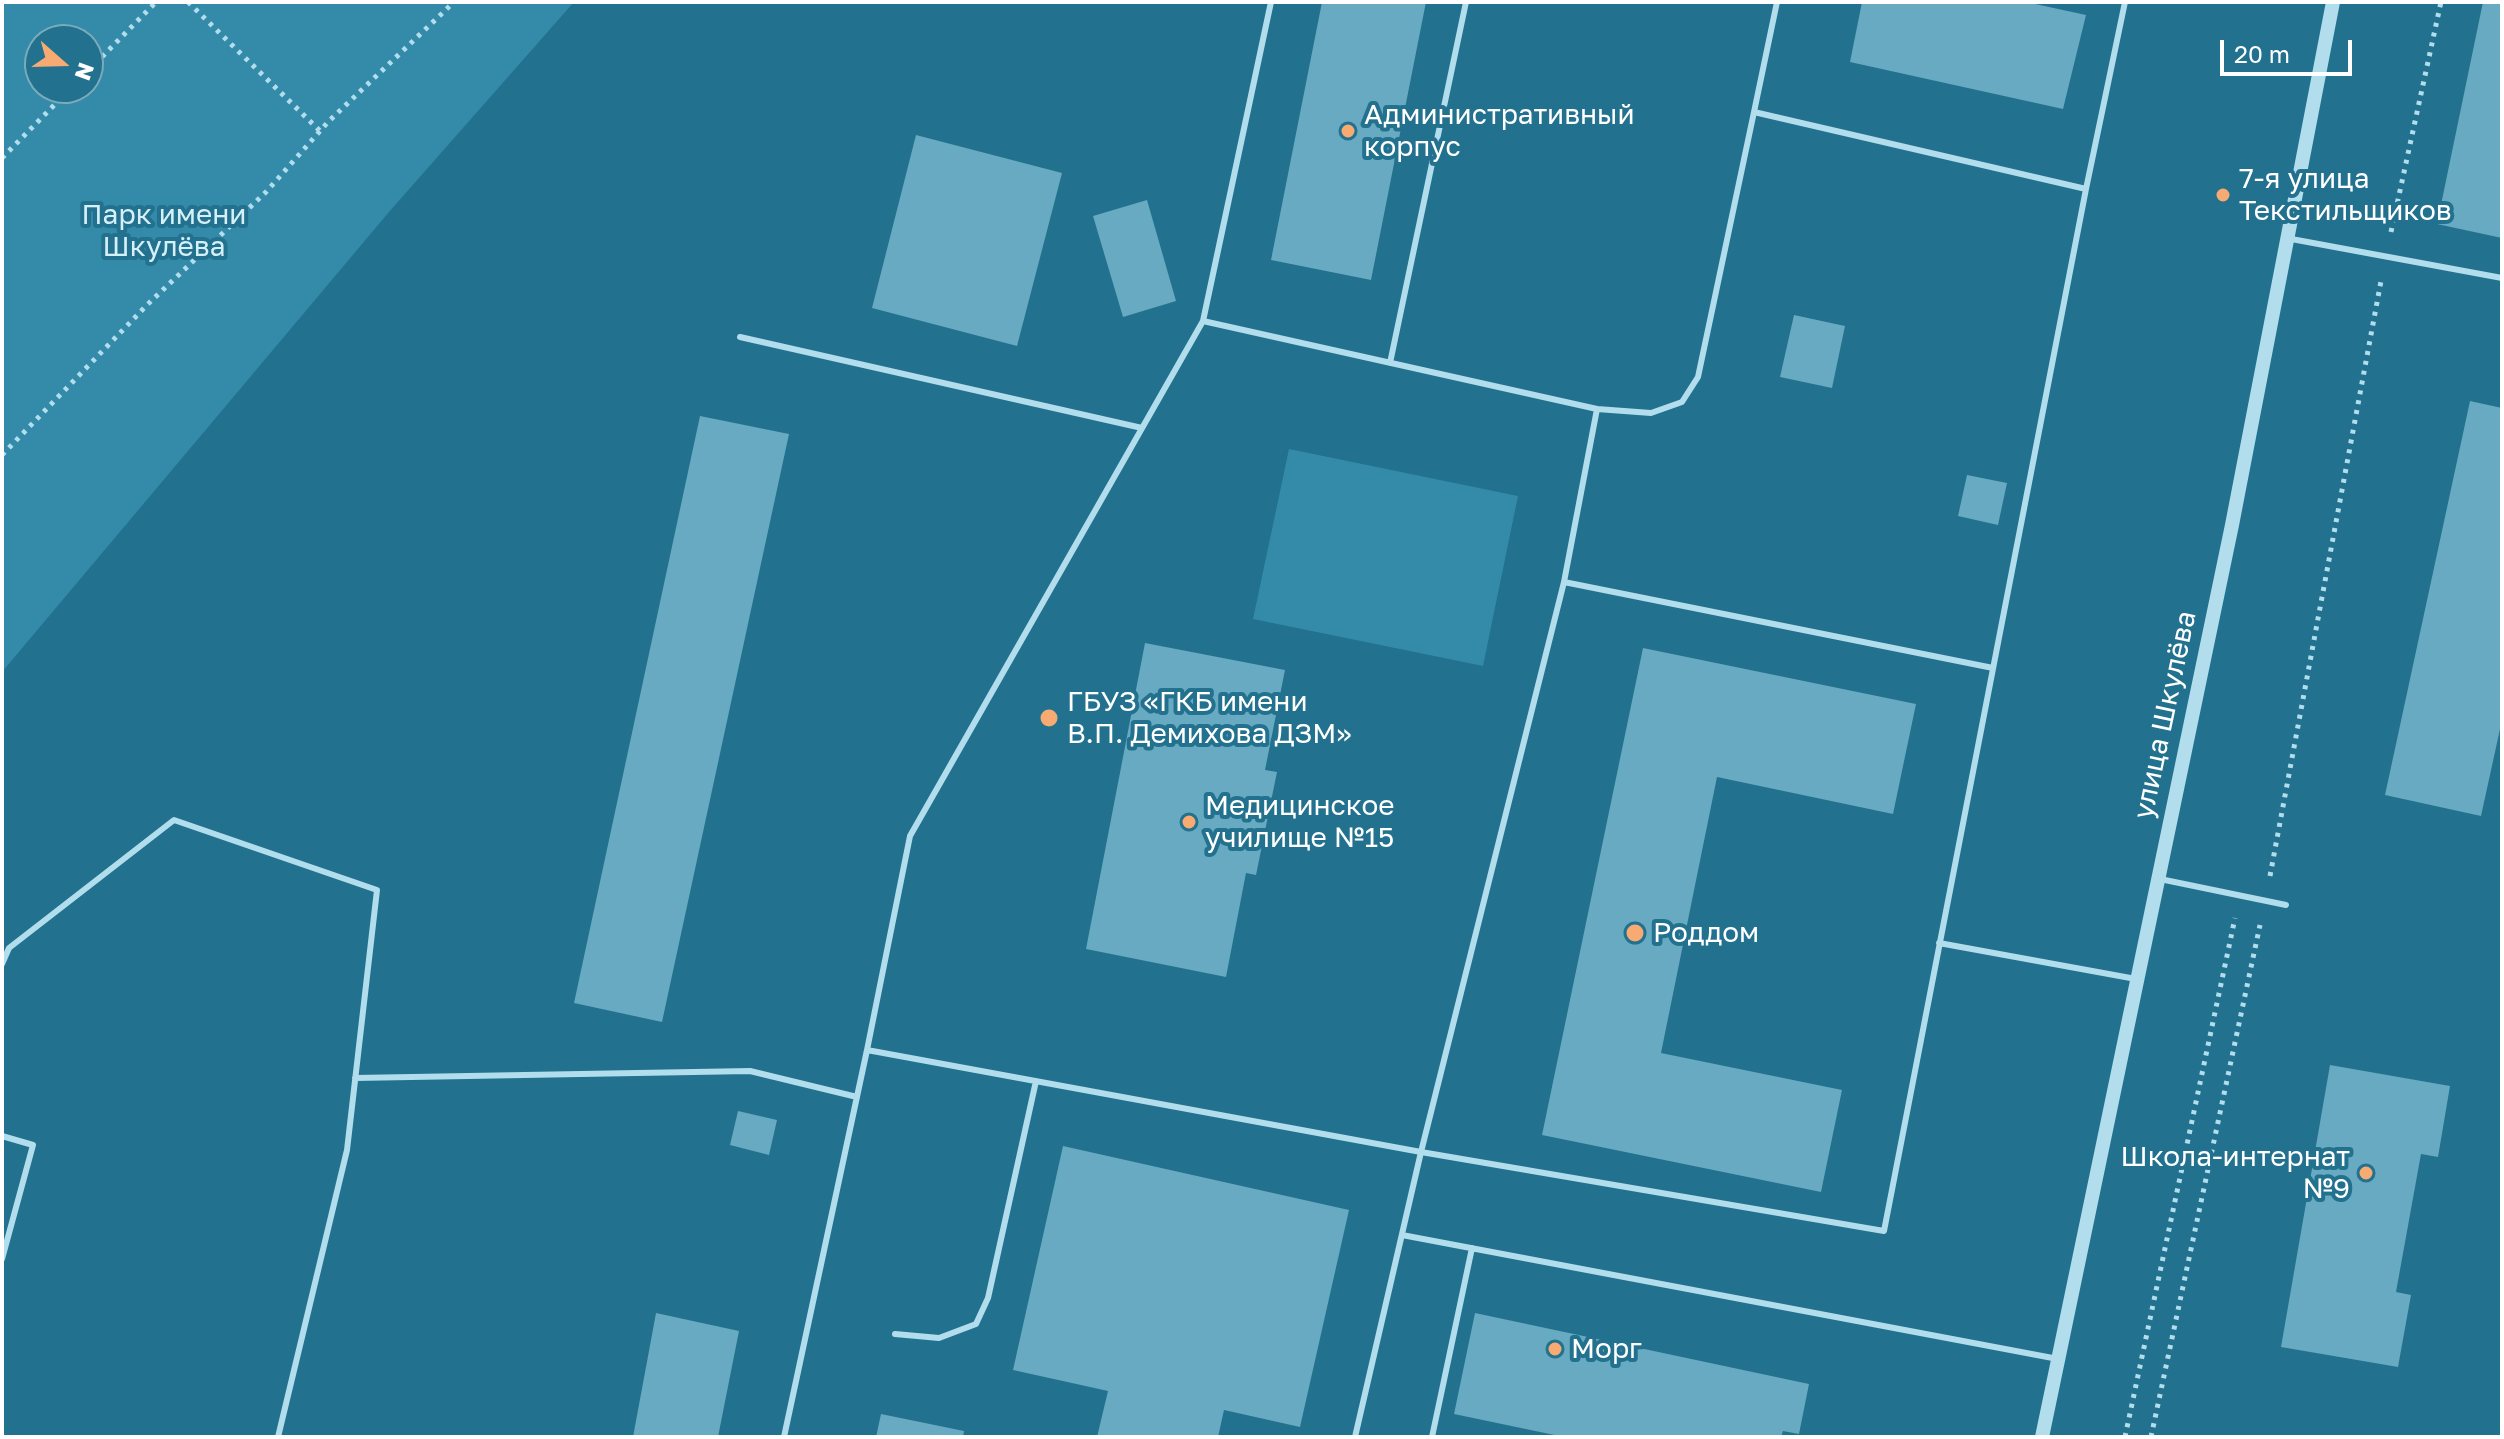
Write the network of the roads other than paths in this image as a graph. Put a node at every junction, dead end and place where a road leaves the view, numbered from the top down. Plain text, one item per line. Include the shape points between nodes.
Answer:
1 (1271, 2) edge
2 (1466, 2) edge
3 (1777, 2) edge
4 (2125, 2) edge
5 (2333, 2) edge
6 (1754, 112) junction
7 (2086, 189) junction
8 (2286, 238) junction
9 (2502, 278) edge
10 (1203, 321) junction
11 (740, 337) dead end
12 (1390, 363) junction
13 (1597, 409) junction
14 (1142, 428) junction
15 (1564, 582) junction
16 (1993, 668) junction
17 (2158, 879) junction
18 (2286, 905) dead end
19 (1939, 943) junction
20 (2, 964) edge
21 (2137, 979) junction
22 (867, 1050) junction
23 (355, 1078) junction
24 (1036, 1081) junction
25 (857, 1097) junction
26 (2, 1136) edge
27 (1421, 1152) junction
28 (1402, 1235) junction
29 (1472, 1248) junction
30 (2, 1259) edge
31 (895, 1334) dead end
32 (2058, 1359) junction
33 (278, 1437) edge
34 (784, 1437) edge
35 (1355, 1437) edge
36 (1432, 1437) edge
37 (2042, 1437) edge

1 - 10 lane
2 - 12 lane
3 - 6 lane
4 - 7 lane
5 - 8 street, улица Шкулёва
6 - 7 lane
6 - 13 lane via 1698,377 1682,402 1651,413
7 - 16 lane
8 - 9 lane
8 - 17 street, улица Шкулёва
10 - 12 lane
10 - 14 lane
11 - 14 lane
12 - 13 lane
13 - 15 lane
14 - 22 lane via 910,836
15 - 16 lane
15 - 27 lane
16 - 19 lane
17 - 18 lane
17 - 21 street, улица Шкулёва
19 - 21 lane
19 - 27 lane via 1884,1231
20 - 23 lane via 9,948 174,820 377,890
21 - 32 street, улица Шкулёва
22 - 24 lane
22 - 25 lane
23 - 25 lane via 750,1071
23 - 33 lane via 347,1150
24 - 27 lane
24 - 31 lane via 988,1298 976,1324 939,1338
25 - 34 lane
26 - 30 lane via 33,1145
27 - 28 lane
28 - 29 lane
28 - 35 lane
29 - 32 lane
29 - 36 lane
32 - 37 street, улица Шкулёва

